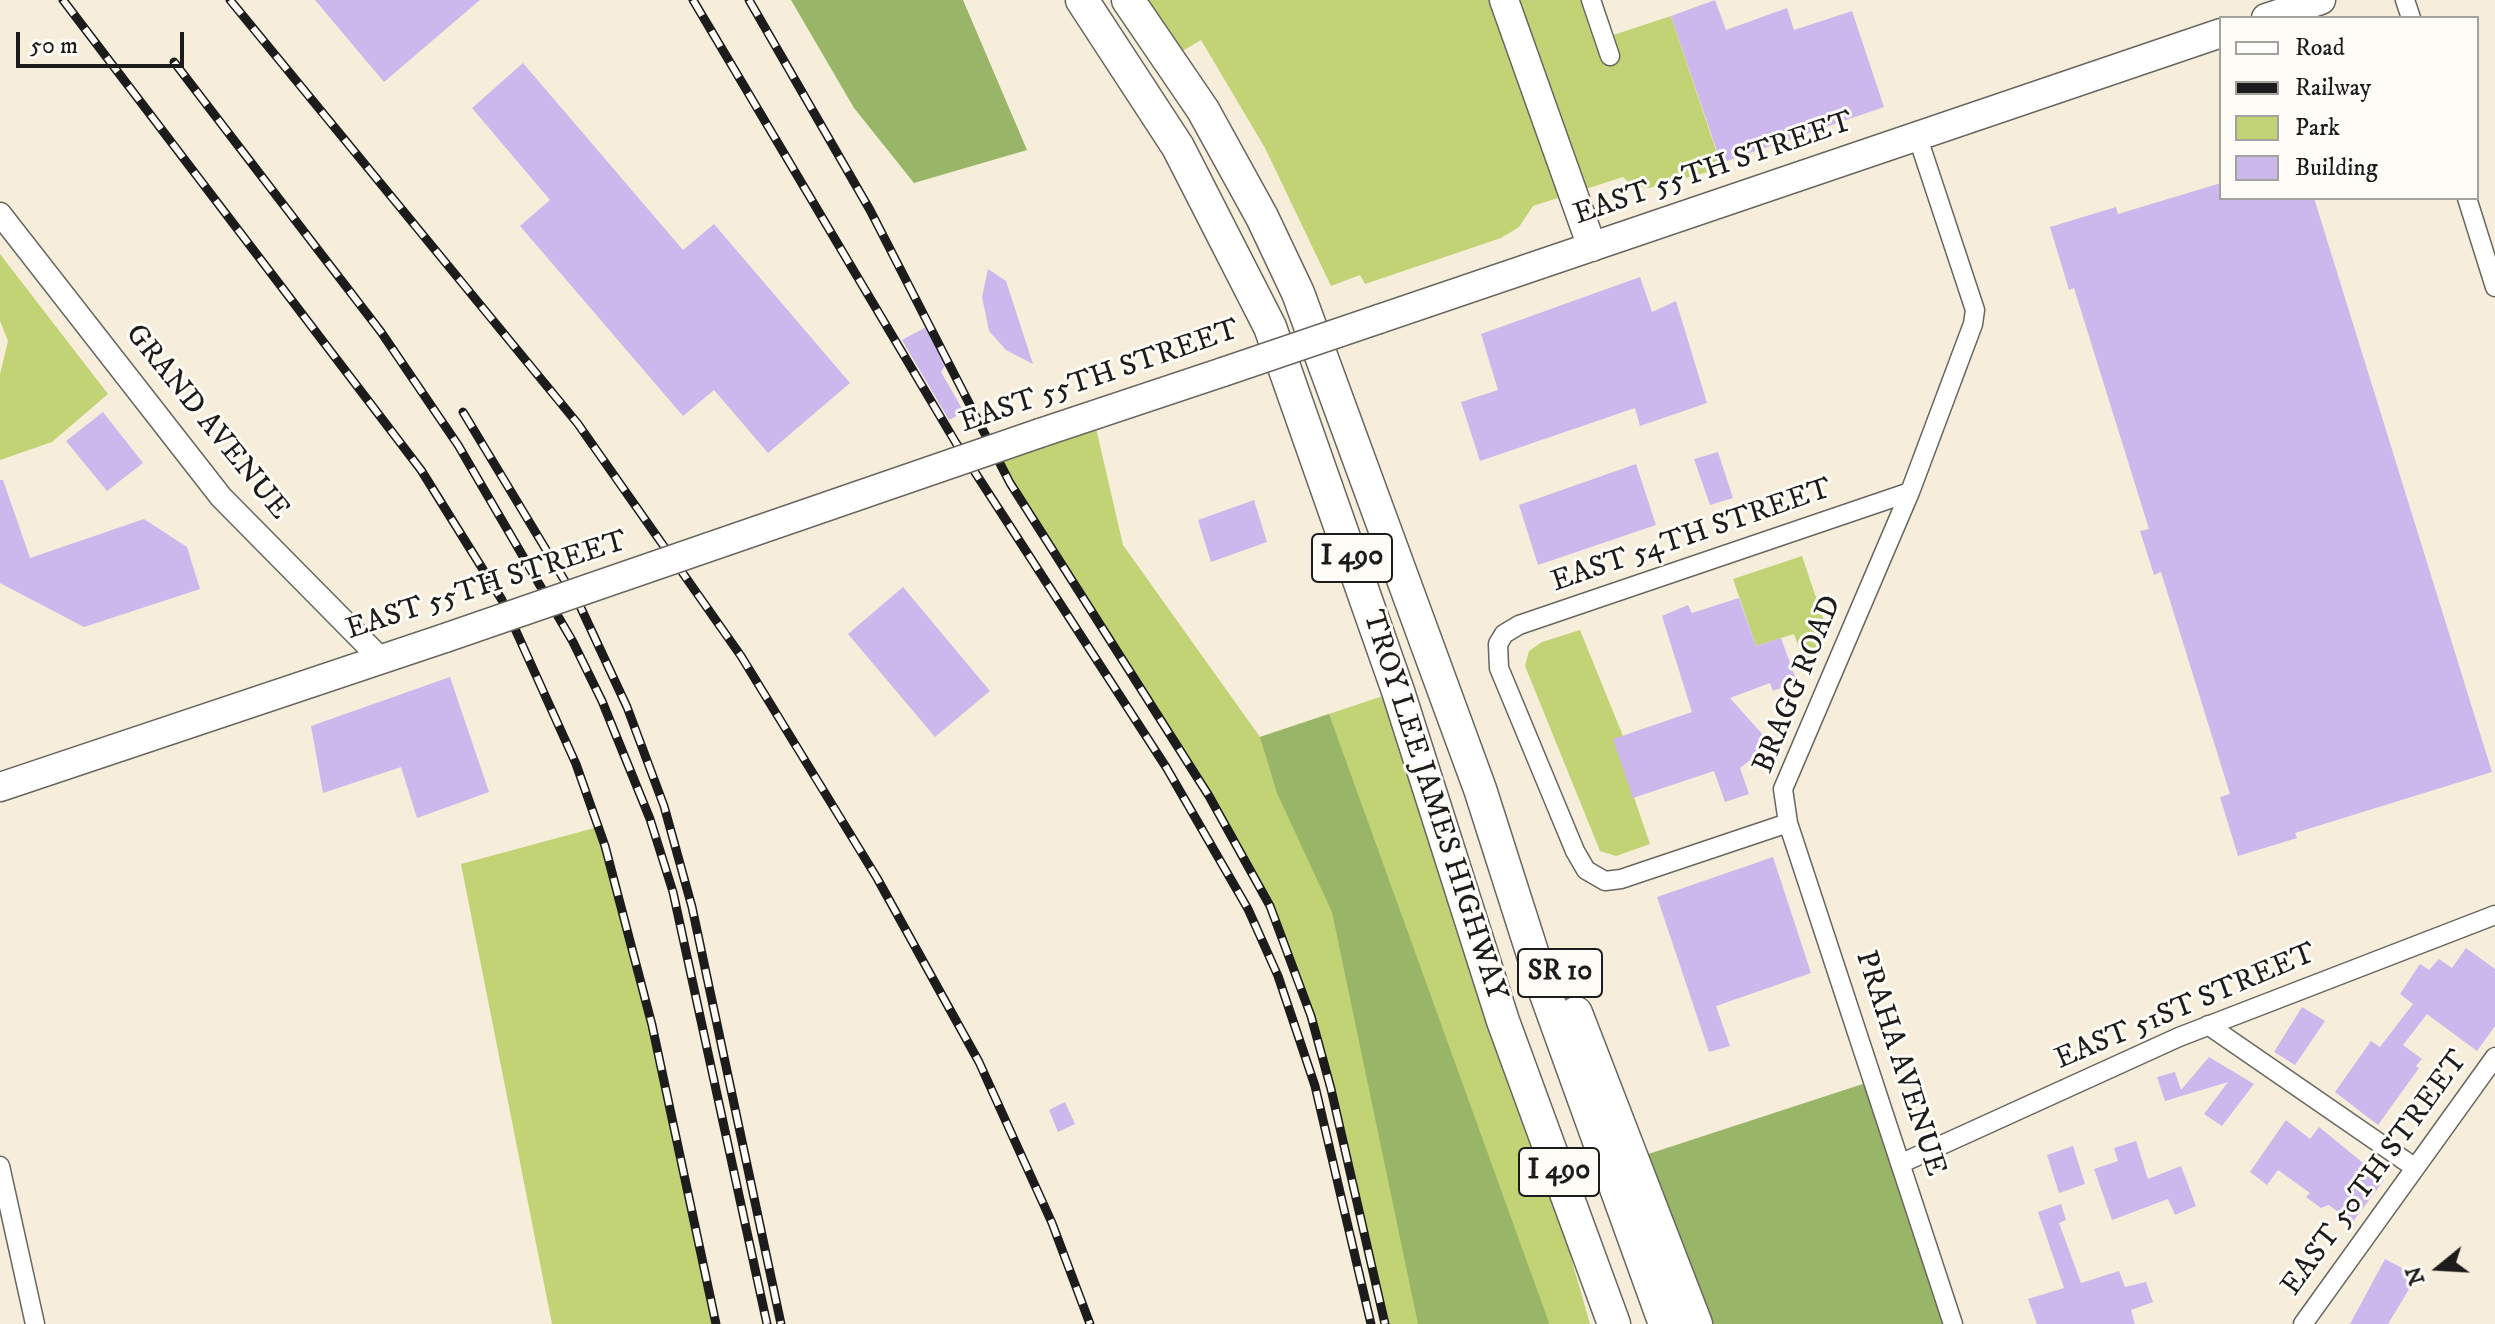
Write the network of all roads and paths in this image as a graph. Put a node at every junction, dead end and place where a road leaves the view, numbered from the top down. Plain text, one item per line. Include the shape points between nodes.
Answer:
1 (1082, 0) edge
2 (1128, 0) edge
3 (1504, 0) edge
4 (1591, 0) edge
5 (2321, 0) edge
6 (2282, 9) edge
7 (2219, 34) edge
8 (1610, 56) dead end
9 (1918, 138) junction
10 (2468, 200) edge
11 (0, 214) edge
12 (1592, 247) junction
13 (2495, 287) edge
14 (1910, 492) junction
15 (1498, 644) joint
16 (380, 658) junction
17 (0, 787) edge
18 (1480, 789) junction
19 (1788, 823) junction
20 (2495, 915) edge
21 (1503, 1021) junction
22 (2208, 1025) junction
23 (2495, 1057) edge
24 (1902, 1163) junction
25 (0, 1166) edge
26 (2414, 1167) junction
27 (35, 1324) edge
28 (1590, 1324) edge
29 (1614, 1324) edge
30 (1665, 1324) edge
31 (1696, 1324) edge
32 (1953, 1324) edge
33 (2303, 1324) edge

1 - 21 highway, TROY LEE JAMES HIGHWAY / I 490 via 1178,147 1270,327 1398,691
2 - 18 highway, TROY LEE JAMES HIGHWAY / I 490 via 1203,110 1298,293
3 - 12 main road
4 - 8 street
5 - 6 main road
7 - 9 main road, EAST 55TH STREET
9 - 12 main road, EAST 55TH STREET
9 - 14 street, BRAGG ROAD via 1975,310
10 - 13 street
11 - 16 street, GRAND AVENUE via 221,497
12 - 16 main road, EAST 55TH STREET, bridge
14 - 15 street, EAST 54TH STREET via 1519,625
14 - 19 street, BRAGG ROAD via 1783,789
15 - 19 street, BRAGG ROAD via 1499,668 1586,870 1605,881 1621,879
16 - 17 main road, EAST 55TH STREET
18 - 30 highway, TROY LEE JAMES HIGHWAY / I 490 via 1542,983
18 - 31 highway, SR 10 via 1571,999
19 - 24 street, PRAHA AVENUE
20 - 22 street, EAST 51ST STREET
21 - 28 highway, SR 10
21 - 29 highway, TROY LEE JAMES HIGHWAY / I 490
22 - 24 street, EAST 51ST STREET
22 - 26 street
23 - 26 street, EAST 50TH STREET
24 - 32 street, PRAHA AVENUE
25 - 27 street
26 - 33 street, EAST 50TH STREET

